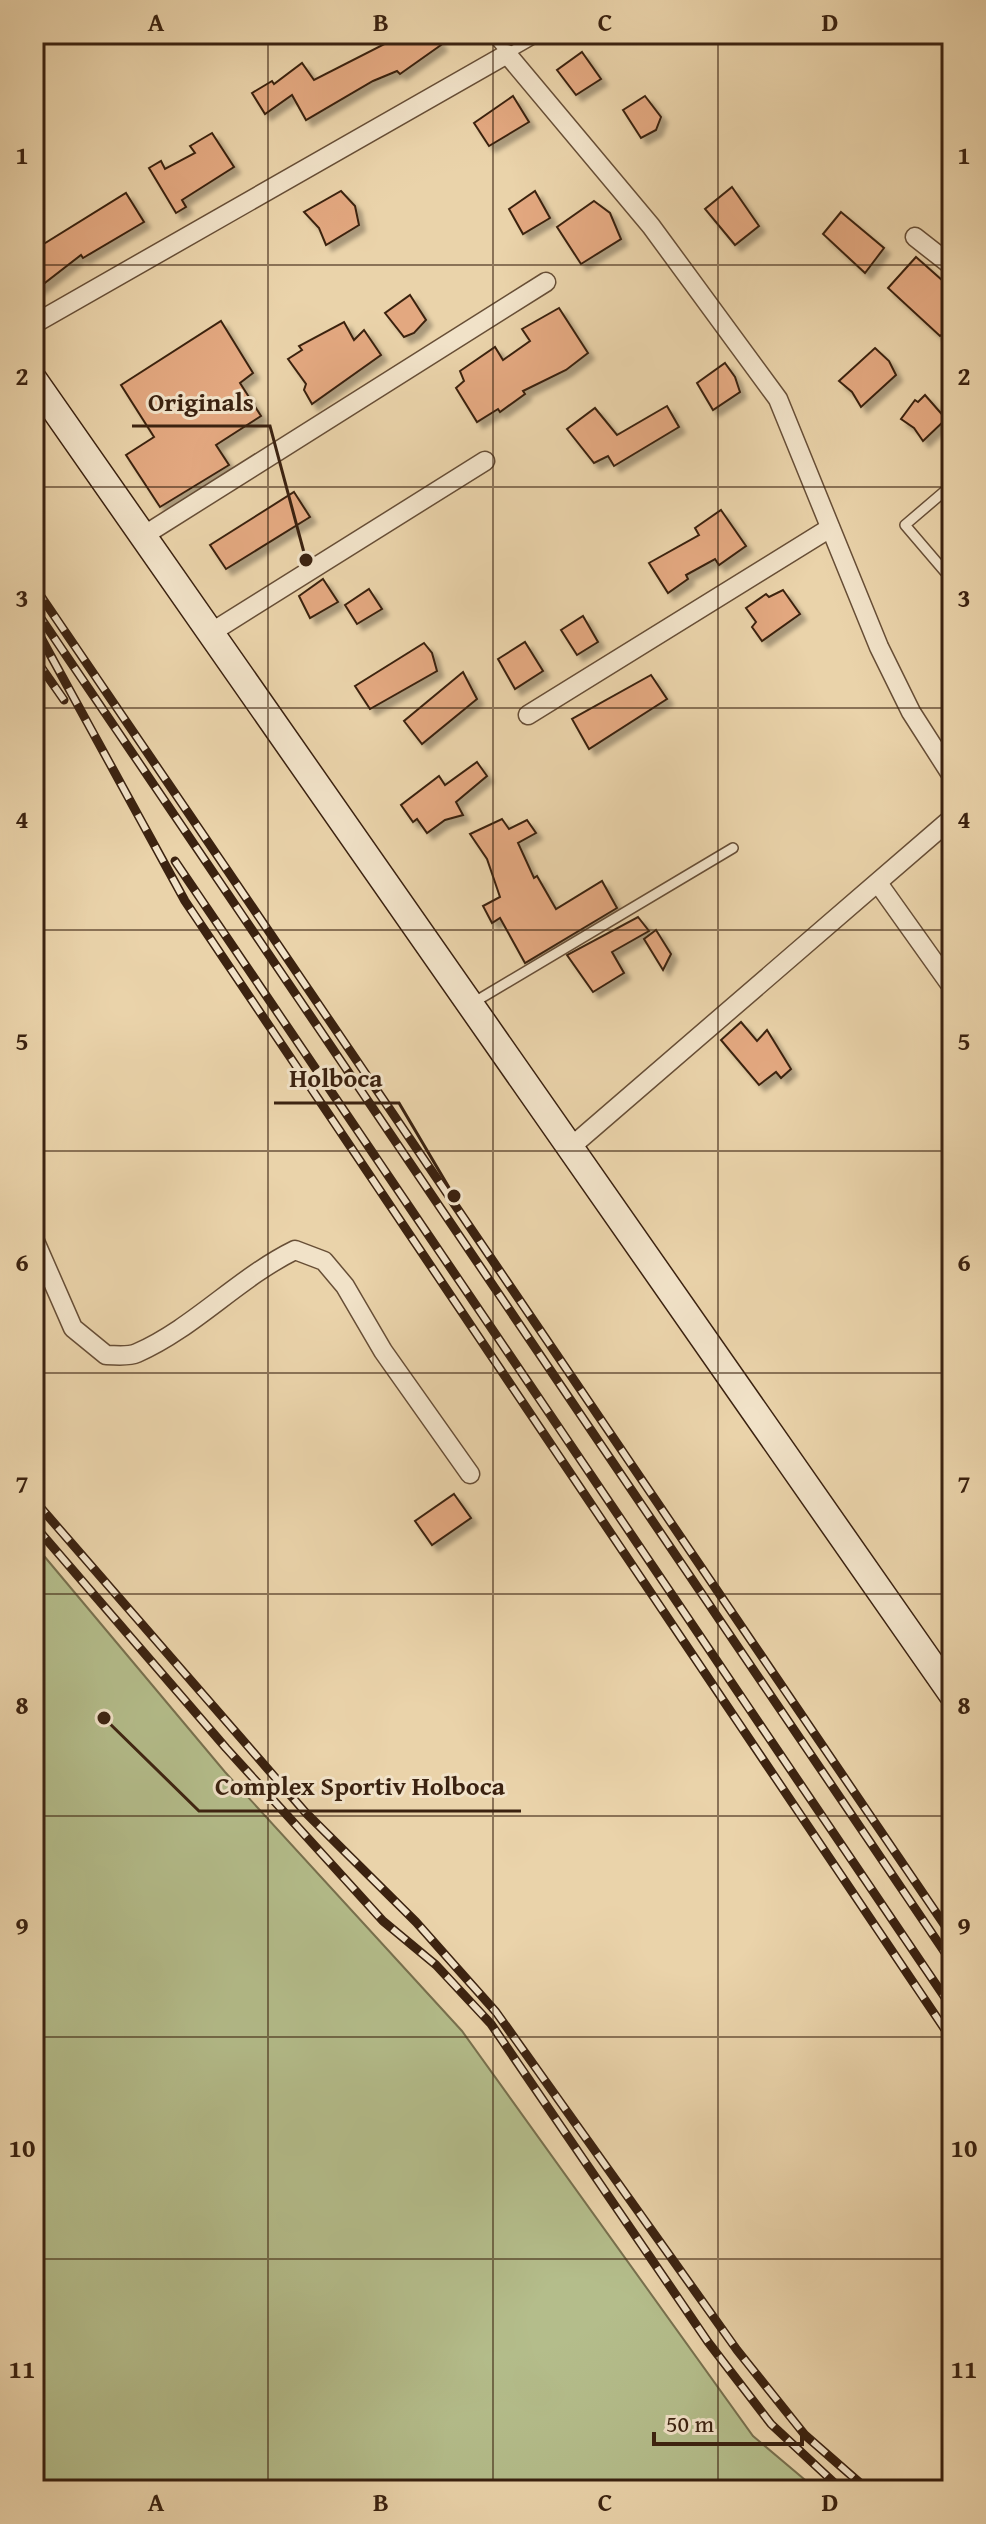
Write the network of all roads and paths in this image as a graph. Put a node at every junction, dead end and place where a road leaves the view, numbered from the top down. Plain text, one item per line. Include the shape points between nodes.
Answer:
1 (491, 34) edge
2 (542, 34) edge
3 (944, 34) edge
4 (952, 41) edge
5 (507, 54) junction
6 (915, 237) dead end
7 (952, 266) edge
8 (546, 282) dead end
9 (34, 324) edge
10 (34, 380) edge
11 (485, 461) dead end
12 (946, 490) dead end
13 (830, 528) junction
14 (143, 536) junction
15 (952, 580) edge
16 (212, 632) junction
17 (528, 715) dead end
18 (952, 776) edge
19 (952, 818) edge
20 (733, 848) dead end
21 (878, 883) junction
22 (952, 987) edge
23 (471, 1004) junction
24 (572, 1146) junction
25 (34, 1239) edge
26 (470, 1474) dead end
27 (950, 1688) edge

1 - 5 lane
2 - 5 lane
3 - 4 lane
5 - 9 street
5 - 13 street via 651,226 778,399
6 - 7 street
8 - 14 street
10 - 14 main road
11 - 16 street
12 - 15 lane via 905,525
13 - 17 street
13 - 18 street via 879,647 911,712
14 - 16 main road
16 - 23 main road
19 - 21 street
20 - 23 lane
21 - 22 street
21 - 24 street
23 - 24 main road
24 - 27 main road
25 - 26 street via 73,1328 106,1355 134,1354 261,1267 295,1250 324,1261

